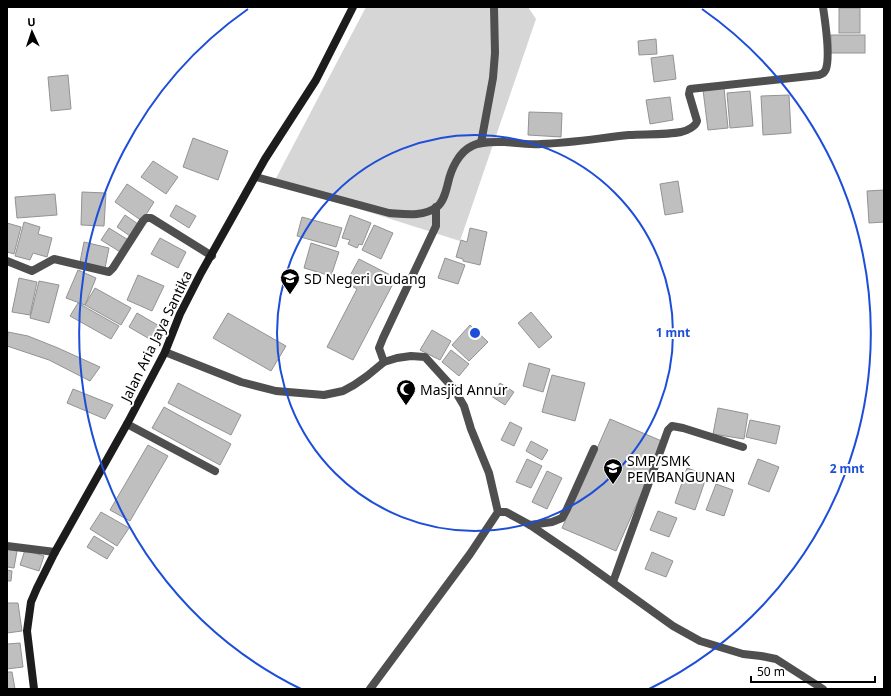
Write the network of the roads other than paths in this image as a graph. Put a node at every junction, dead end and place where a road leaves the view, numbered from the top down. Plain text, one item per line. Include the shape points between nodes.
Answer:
1 (353, 7) edge
2 (823, 7) edge
3 (494, 8) dead end
4 (481, 143) junction
5 (256, 176) junction
6 (436, 207) junction
7 (212, 256) junction
8 (7, 261) edge
9 (165, 352) junction
10 (384, 362) junction
11 (127, 424) junction
12 (743, 447) dead end
13 (594, 449) dead end
14 (215, 471) dead end
15 (498, 512) junction
16 (530, 525) junction
17 (7, 546) edge
18 (54, 552) junction
19 (613, 582) junction
20 (34, 689) edge
21 (370, 689) edge
22 (822, 689) edge

1 - 5 street, Jalan Aria Jaya Santika via 316,80
2 - 4 street via 827,58 823,74 690,89 697,123 681,132 541,144
3 - 4 street via 493,78
4 - 6 street via 471,146 458,158 441,203
5 - 6 street via 390,213 412,215
5 - 7 street, Jalan Aria Jaya Santika
6 - 10 street via 436,226 379,348
7 - 8 street via 151,218 146,218 109,272 56,260 33,271
7 - 9 street, Jalan Aria Jaya Santika via 180,314
9 - 10 street via 241,382 276,391 324,395 342,391
9 - 11 street, Jalan Aria Jaya Santika
10 - 15 street via 411,356 425,357 454,388 464,406 489,473
11 - 14 street
11 - 18 street, Jalan Aria Jaya Santika
12 - 19 street via 683,428 672,426 668,430
13 - 16 street via 562,518
15 - 16 street via 506,512
15 - 21 street
16 - 19 street
17 - 18 street
18 - 20 street, Jalan Aria Jaya Santika via 30,602 27,631
19 - 22 street via 673,626 700,641 743,654 776,659

